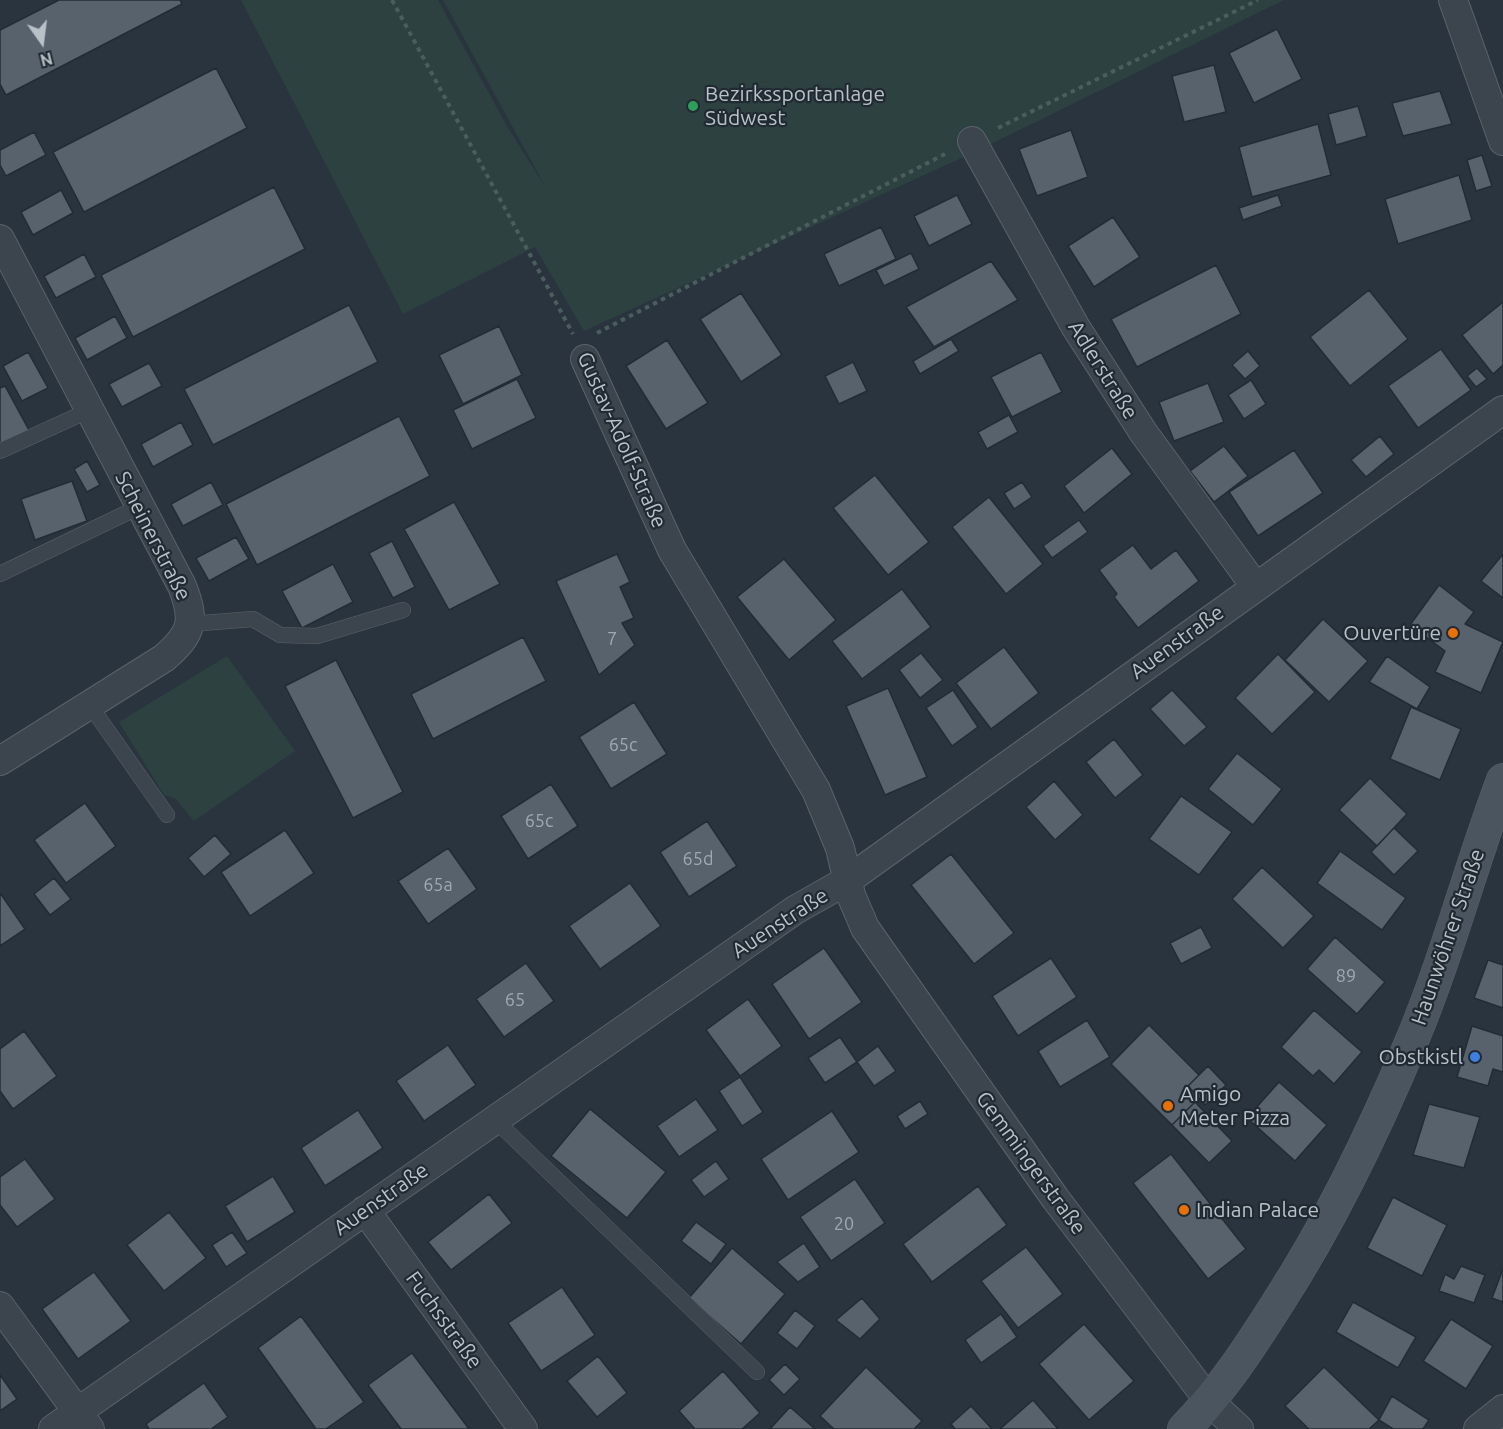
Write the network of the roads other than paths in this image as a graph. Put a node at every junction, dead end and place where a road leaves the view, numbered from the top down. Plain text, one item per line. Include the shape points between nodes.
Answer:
1 (1453, 0) edge
2 (972, 141) road end
3 (1503, 141) edge
4 (0, 239) edge
5 (581, 351) road end
6 (90, 410) junction
7 (1503, 410) edge
8 (0, 451) edge
9 (139, 507) junction
10 (0, 574) edge
11 (1255, 586) junction
12 (403, 610) dead end
13 (190, 624) junction
14 (89, 704) junction
15 (0, 761) edge
16 (1503, 780) edge
17 (167, 815) dead end
18 (848, 880) junction
19 (495, 1120) junction
20 (365, 1210) junction
21 (0, 1306) edge
22 (758, 1372) dead end
23 (1210, 1402) junction
24 (1503, 1408) edge
25 (84, 1420) edge
26 (53, 1429) edge
27 (523, 1429) edge
28 (1184, 1429) edge
29 (1239, 1429) edge
30 (1478, 1429) edge

1 - 3 street
2 - 11 street, Adlerstraße via 1075,326 1143,432
4 - 6 street, Scheinerstraße
5 - 18 street, Gustav-Adolf-Straße via 672,550 816,790 840,848
6 - 8 lane
6 - 9 street, Scheinerstraße
7 - 11 street, Auenstraße
9 - 10 lane
9 - 13 street, Scheinerstraße via 182,586 190,605
11 - 18 street, Auenstraße
12 - 13 lane via 317,636 280,635 253,619
13 - 14 street, Scheinerstraße via 183,642 164,658
14 - 15 street, Scheinerstraße
14 - 17 lane
16 - 23 street, Haunwöhrer Straße via 1413,1037 1366,1143 1310,1253
18 - 19 street, Auenstraße via 795,910
18 - 23 street, Gemmingerstraße via 857,912 871,937 1055,1198
19 - 20 street, Auenstraße
19 - 22 lane
20 - 25 street, Auenstraße
20 - 27 street, Fuchsstraße
21 - 25 street
23 - 28 street, Haunwöhrer Straße
23 - 29 street, Gemmingerstraße
24 - 30 street
25 - 26 street, Auenstraße

